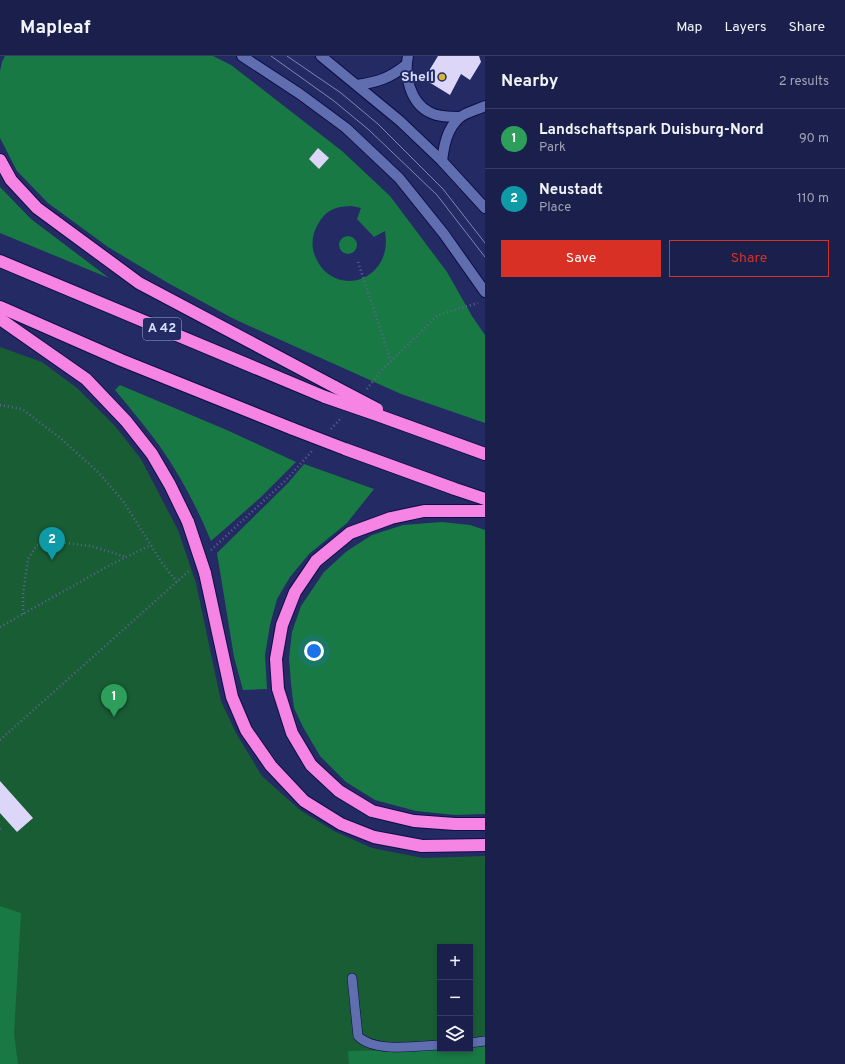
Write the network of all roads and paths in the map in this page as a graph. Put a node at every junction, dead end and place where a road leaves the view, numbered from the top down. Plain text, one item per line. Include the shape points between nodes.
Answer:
1 (242, 56) edge
2 (321, 56) edge
3 (407, 60) edge
4 (357, 85) junction
5 (485, 106) edge
6 (460, 117) junction
7 (0, 160) edge
8 (442, 160) junction
9 (485, 208) edge
10 (0, 261) edge
11 (358, 262) dead end
12 (485, 292) edge
13 (485, 301) edge
14 (0, 307) edge
15 (438, 315) dead end
16 (0, 319) edge
17 (392, 361) dead end
18 (0, 405) edge
19 (382, 414) junction
20 (485, 454) edge
21 (485, 499) edge
22 (485, 511) edge
23 (152, 546) junction
24 (126, 557) junction
25 (23, 615) junction
26 (0, 628) edge
27 (0, 740) edge
28 (485, 824) edge
29 (485, 845) edge
30 (352, 978) dead end
31 (485, 1041) edge
32 (473, 1043) edge
33 (437, 1045) edge

1 - 12 main road via 346,128 399,178 444,234
2 - 4 main road
3 - 4 main road via 389,77
3 - 6 main road via 413,95 420,105 430,112 443,116
4 - 8 main road
5 - 6 main road
6 - 8 main road via 448,134
7 - 19 highway, bridge via 11,180 37,208 139,283
8 - 9 main road
10 - 19 highway, A 42, bridge via 325,397
11 - 17 path
13 - 15 path
14 - 21 highway, bridge via 121,360 293,429
16 - 29 highway, bridge via 86,380 126,421 152,454 188,522 205,573 232,697 246,730 271,766 304,800 341,824 374,838 422,846
18 - 23 path via 22,409 59,436 99,473 123,501
19 - 20 highway, A 42
22 - 28 highway via 424,512 391,518 350,533 316,561 295,592 282,625 276,659 278,689 292,733 311,765 339,791 372,811 414,822
23 - 24 path
23 - 27 path via 177,582
24 - 25 path
24 - 25 path via 91,546 65,543 37,545 28,559
25 - 26 path
30 - 33 lane via 358,1036 362,1040 379,1046
31 - 32 lane

